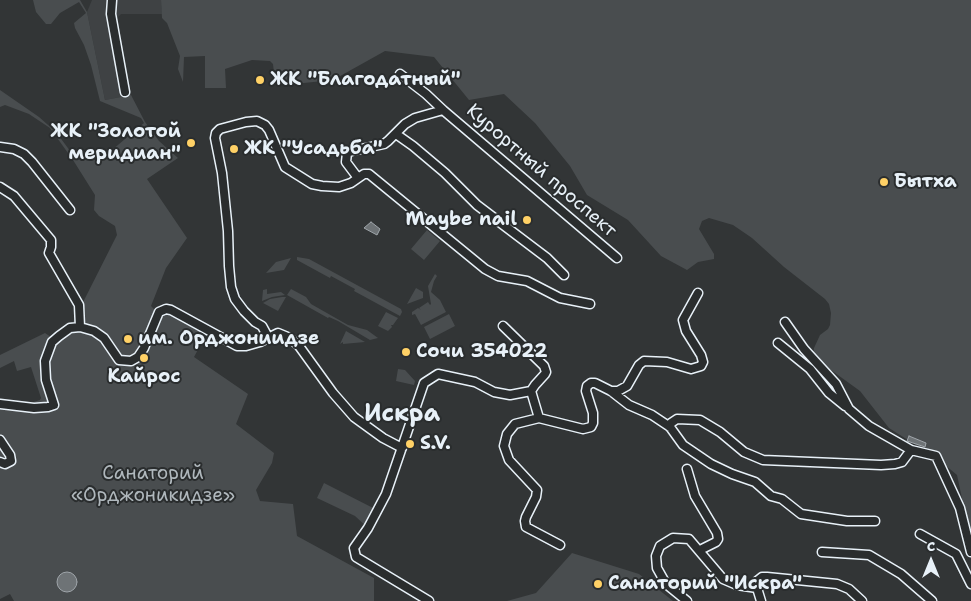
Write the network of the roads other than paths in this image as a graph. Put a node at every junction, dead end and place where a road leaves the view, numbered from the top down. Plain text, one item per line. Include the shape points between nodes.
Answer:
1 (112, 0) edge
2 (400, 74) dead end
3 (125, 92) dead end
4 (443, 110) junction
5 (396, 134) junction
6 (0, 147) edge
7 (358, 178) junction
8 (0, 187) edge
9 (70, 210) dead end
10 (617, 258) dead end
11 (564, 275) dead end
12 (698, 293) dead end
13 (590, 304) dead end
14 (785, 322) dead end
15 (503, 326) dead end
16 (80, 327) junction
17 (268, 337) junction
18 (778, 343) dead end
19 (531, 390) junction
20 (611, 391) junction
21 (0, 404) edge
22 (849, 409) junction
23 (538, 418) junction
24 (670, 427) junction
25 (0, 440) edge
26 (402, 448) junction
27 (912, 450) junction
28 (0, 462) edge
29 (686, 469) dead end
30 (874, 521) dead end
31 (920, 534) dead end
32 (560, 545) dead end
33 (700, 550) junction
34 (822, 552) dead end
35 (971, 552) edge
36 (971, 584) edge
37 (757, 588) junction
38 (429, 601) edge
39 (688, 601) edge
40 (761, 601) edge
41 (862, 601) edge
42 (932, 601) edge

1 - 3 street via 111,14
2 - 4 street, Курортный проспект
4 - 5 street, Курортный проспект via 415,118
4 - 10 street, Курортный проспект
5 - 7 street, Курортный проспект via 384,144 347,153 346,162
5 - 11 street
6 - 9 street via 24,154
7 - 13 street via 364,174 372,176 485,269 498,276 527,281 560,298
7 - 17 street via 339,187 312,184 285,167 269,130 257,121 226,126 216,132 231,287 235,299 262,326
8 - 16 street via 14,196 51,240 49,253 79,305
12 - 20 street via 683,320 703,359 700,366 691,368 644,361 627,386
14 - 22 street via 836,384
15 - 19 street via 546,369
16 - 17 street via 100,334 116,356 127,362 138,357 159,312 166,309 237,346 260,342
16 - 21 street via 70,328 49,348 45,370 54,405 34,408
17 - 26 street via 278,333 290,338 354,418
18 - 22 street via 810,368 829,392
19 - 23 street
19 - 26 street via 498,394 475,382 438,374 424,383
20 - 23 street via 595,383 588,386 586,391 594,420 591,426 583,429
20 - 24 street via 629,405
22 - 27 street via 869,426
23 - 32 street via 515,424 507,434 504,446 510,460 537,490 526,517 526,527
24 - 27 street via 671,422 677,419 700,420 744,452 763,460 881,466 902,462
24 - 30 street via 687,448 720,469 755,482 771,496 782,499 805,516
25 - 28 street via 11,461
26 - 38 street via 386,494 354,553
27 - 35 street via 938,459 960,508
29 - 33 street via 695,496 717,533 716,542
31 - 36 street via 956,554
33 - 37 street via 723,579 732,584
33 - 39 street via 689,539 673,538 657,551 661,578
34 - 42 street via 869,555 901,574
37 - 40 street
37 - 41 street via 757,581 767,576 837,584 849,589

